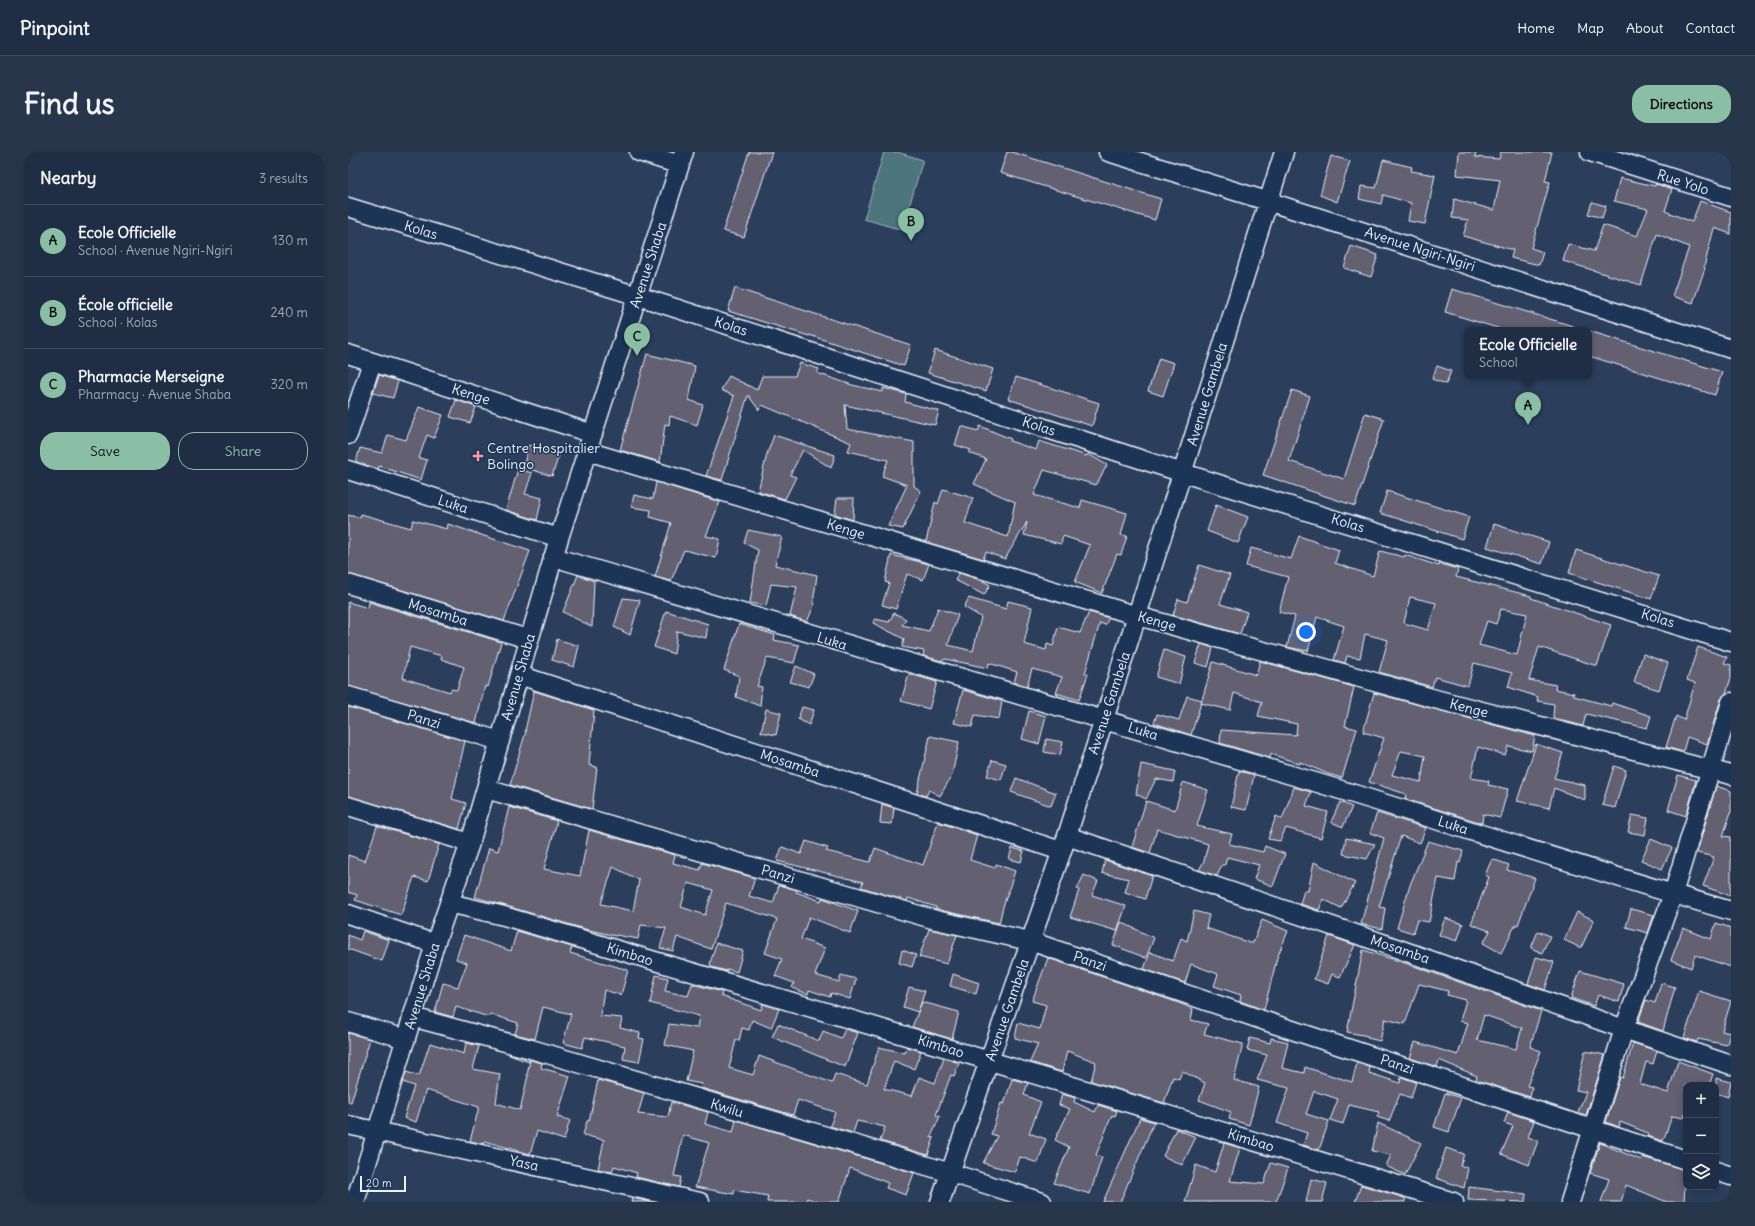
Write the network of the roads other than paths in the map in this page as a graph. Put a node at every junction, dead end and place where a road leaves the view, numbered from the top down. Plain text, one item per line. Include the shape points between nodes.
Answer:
1 (639, 152) edge
2 (1108, 152) edge
3 (1284, 152) edge
4 (1590, 152) edge
5 (682, 158) edge
6 (1731, 197) edge
7 (1267, 201) junction
8 (348, 207) edge
9 (638, 296) junction
10 (1731, 349) edge
11 (348, 354) edge
12 (372, 362) junction
13 (593, 434) junction
14 (348, 435) edge
15 (587, 451) junction
16 (348, 470) edge
17 (1183, 473) junction
18 (559, 538) junction
19 (554, 558) junction
20 (348, 584) edge
21 (1138, 616) junction
22 (528, 640) junction
23 (1731, 642) edge
24 (519, 674) junction
25 (348, 696) edge
26 (1731, 702) edge
27 (1103, 719) junction
28 (500, 741) junction
29 (1710, 770) junction
30 (1731, 775) edge
31 (486, 789) junction
32 (348, 806) edge
33 (470, 843) junction
34 (1064, 843) junction
35 (1673, 894) junction
36 (449, 903) junction
37 (1731, 911) edge
38 (348, 914) edge
39 (1030, 941) junction
40 (435, 944) junction
41 (412, 1017) junction
42 (348, 1022) edge
43 (1624, 1029) junction
44 (406, 1039) junction
45 (990, 1061) junction
46 (1731, 1065) edge
47 (348, 1125) edge
48 (1593, 1128) junction
49 (377, 1131) junction
50 (1683, 1159) edge
51 (1719, 1172) edge
52 (951, 1173) junction
53 (1731, 1176) edge
54 (355, 1202) edge
55 (700, 1202) edge
56 (940, 1202) edge
57 (1042, 1202) edge
58 (1454, 1202) edge
59 (1570, 1202) edge

1 - 5 street
2 - 7 street, Avenue Ngiri-Ngiri
3 - 7 street, Avenue Gambela
4 - 6 street, Rue Yolo
5 - 9 street, Avenue Shaba
7 - 10 street, Avenue Ngiri-Ngiri
7 - 17 street, Avenue Gambela
8 - 9 street, Kolas
9 - 13 street, Avenue Shaba
9 - 17 street, Kolas
11 - 12 street, Kenge
12 - 13 street, Kenge
12 - 14 street
13 - 15 street, Avenue Shaba
15 - 18 street, Avenue Shaba
15 - 21 street, Kenge
16 - 18 street, Luka
17 - 21 street, Avenue Gambela
17 - 23 street, Kolas
18 - 19 street, Avenue Shaba
19 - 22 street, Avenue Shaba
19 - 27 street, Luka
20 - 22 street, Mosamba
21 - 27 street, Avenue Gambela
21 - 29 street, Kenge via 1438,700
22 - 24 street, Avenue Shaba
24 - 28 street, Avenue Shaba
24 - 34 street, Mosamba
25 - 28 street, Panzi
26 - 29 street
27 - 34 street, Avenue Gambela
27 - 35 street, Luka via 1408,810
28 - 31 street, Avenue Shaba
29 - 30 street, Kenge
29 - 35 street
31 - 33 street, Avenue Shaba
31 - 39 street, Panzi via 936,920
32 - 33 street
33 - 36 street, Avenue Shaba
34 - 39 street, Avenue Gambela
34 - 43 street, Mosamba via 1382,943
35 - 37 street, Luka
35 - 43 street
36 - 40 street, Avenue Shaba
36 - 45 street, Kimbao via 504,916
38 - 40 street
39 - 45 street, Avenue Gambela
39 - 48 street, Panzi via 1282,1027
40 - 41 street, Avenue Shaba
41 - 44 street, Avenue Shaba
41 - 52 street, Kwilu via 531,1049
42 - 44 street
43 - 46 street, Mosamba
43 - 48 street
44 - 49 street, Avenue Shaba
45 - 52 street, Avenue Gambela
45 - 58 street, Kimbao
47 - 49 street, Yasa
48 - 50 street, Panzi
48 - 59 street
49 - 54 street, Avenue Shaba
49 - 55 street, Yasa
51 - 53 street
52 - 56 street, Avenue Gambela
52 - 57 street, Kwilu

